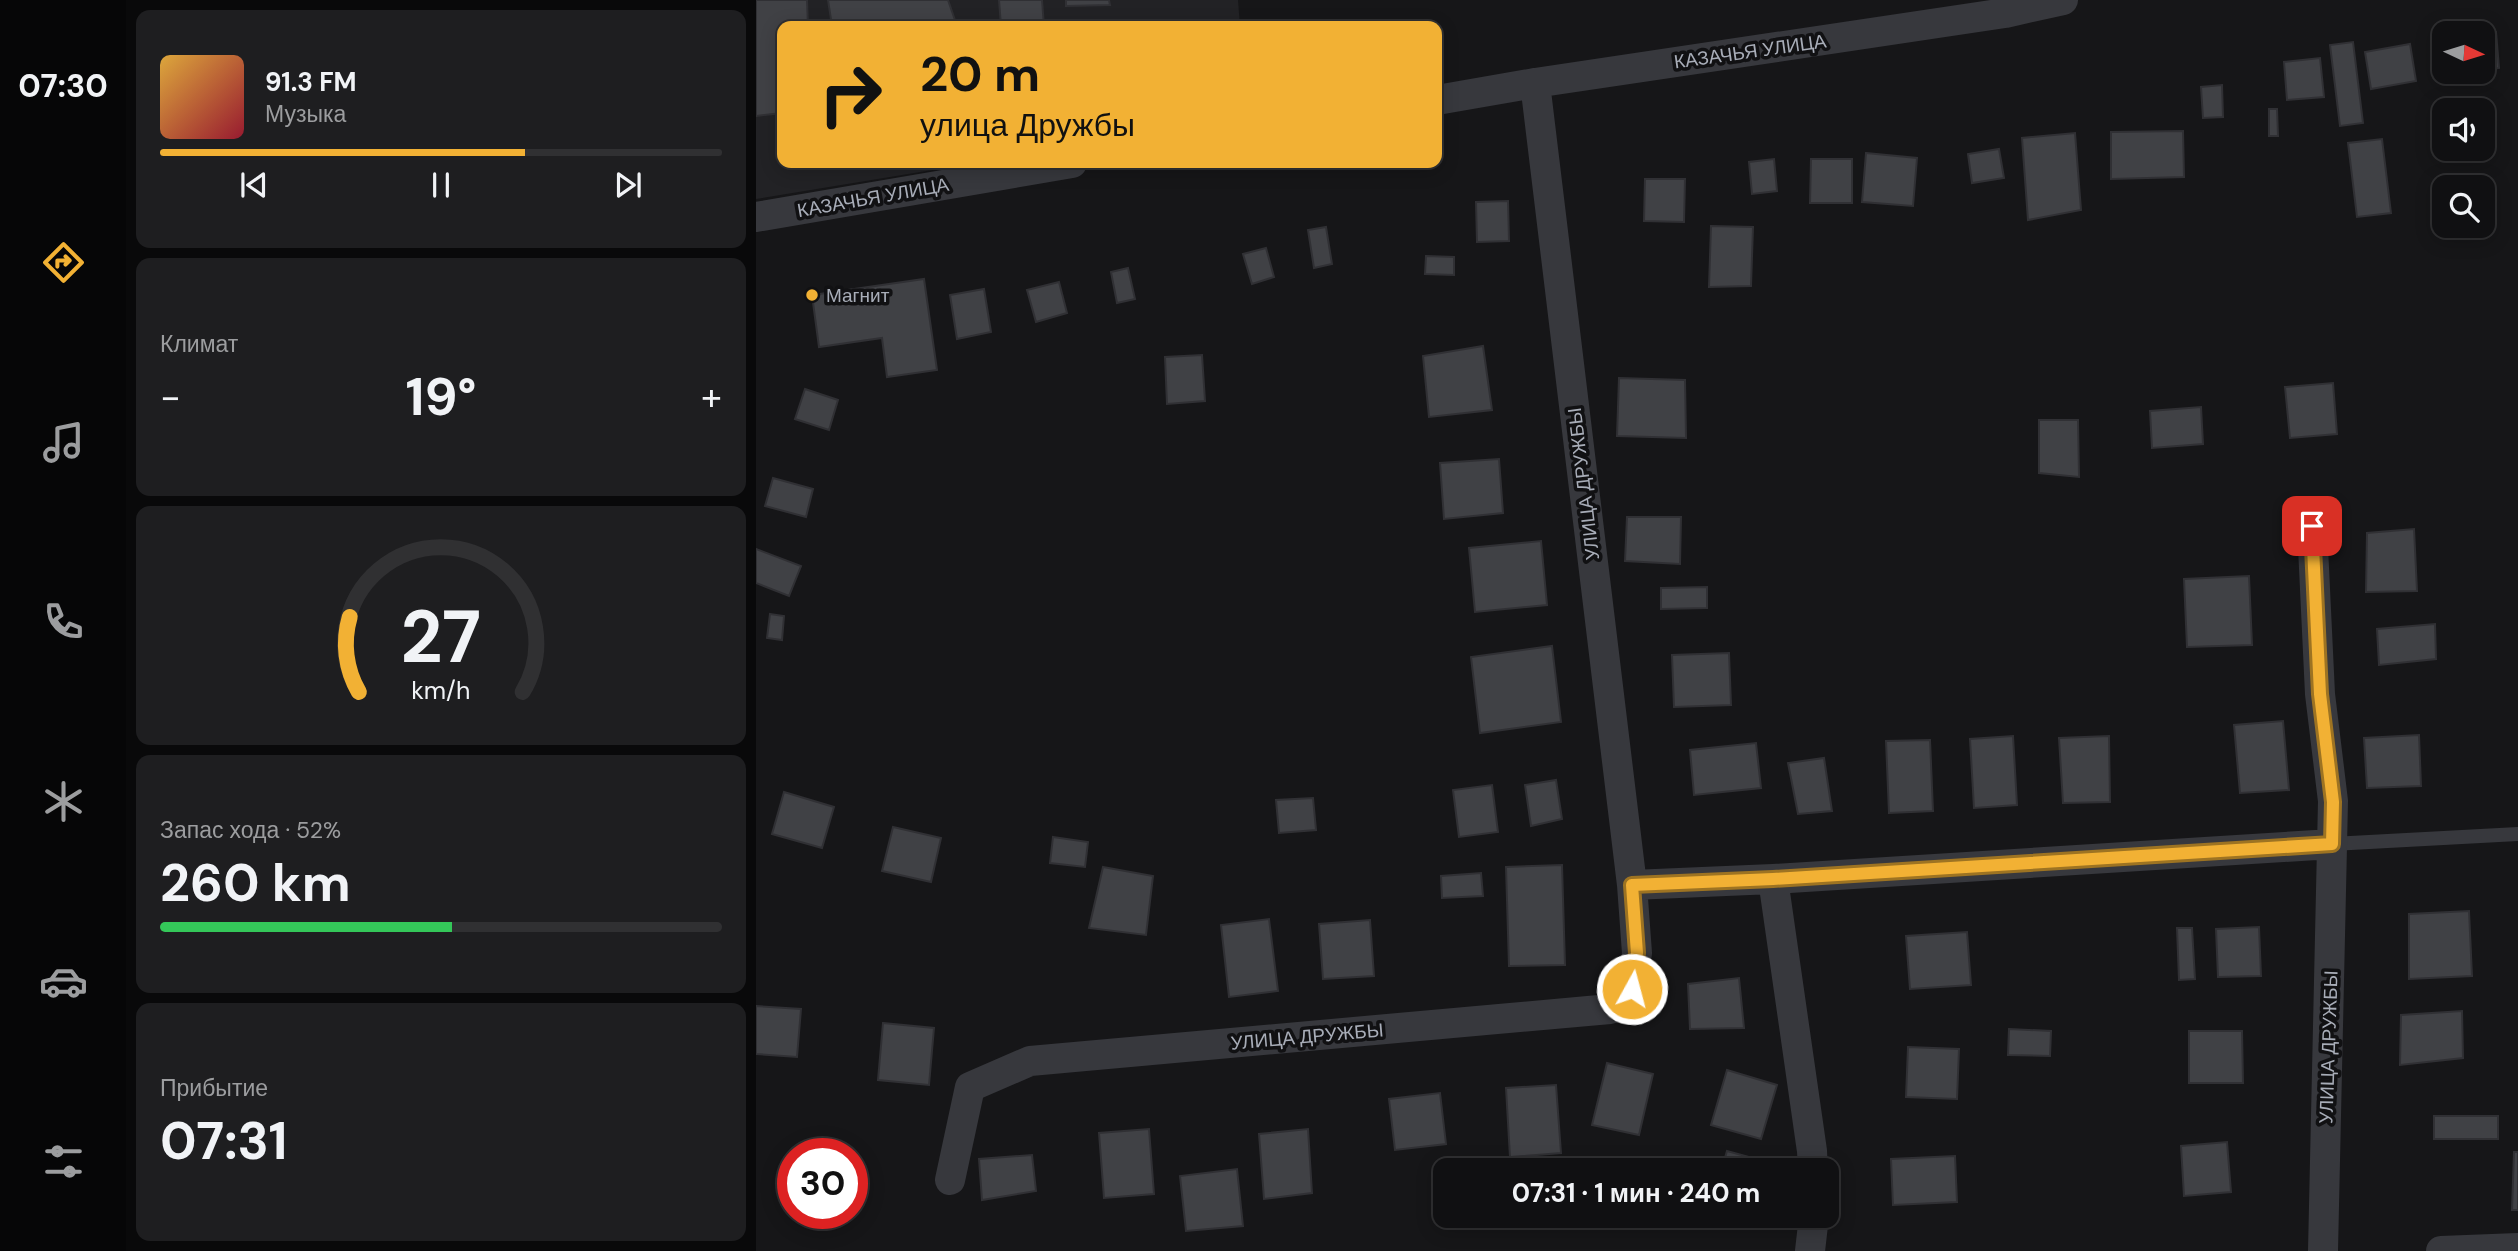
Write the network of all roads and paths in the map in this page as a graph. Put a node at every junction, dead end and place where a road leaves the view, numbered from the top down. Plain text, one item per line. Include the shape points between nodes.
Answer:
1 (2063, 0) edge
2 (2005, 6) edge
3 (1535, 83) junction
4 (1442, 99) edge
5 (1043, 168) edge
6 (756, 217) edge
7 (2312, 526) dead end
8 (2518, 834) edge
9 (2332, 844) junction
10 (1773, 879) junction
11 (1632, 885) junction
12 (1812, 1158) edge
13 (950, 1180) dead end
14 (1813, 1228) edge
15 (2518, 1248) edge
16 (1810, 1251) edge
17 (2323, 1251) edge
18 (2441, 1251) edge

1 - 2 street, КАЗАЧЬЯ УЛИЦА
2 - 3 street, КАЗАЧЬЯ УЛИЦА
3 - 4 street, КАЗАЧЬЯ УЛИЦА
3 - 11 street, УЛИЦА ДРУЖБЫ
5 - 6 street, КАЗАЧЬЯ УЛИЦА
7 - 9 street, УЛИЦА ДРУЖБЫ via 2320,694 2333,802
8 - 9 lane
9 - 10 street
9 - 17 street, УЛИЦА ДРУЖБЫ
10 - 11 street
10 - 12 street
11 - 13 street, УЛИЦА ДРУЖБЫ via 1637,953 1632,989 1610,1009 1030,1061 970,1087
14 - 16 street
15 - 18 street

